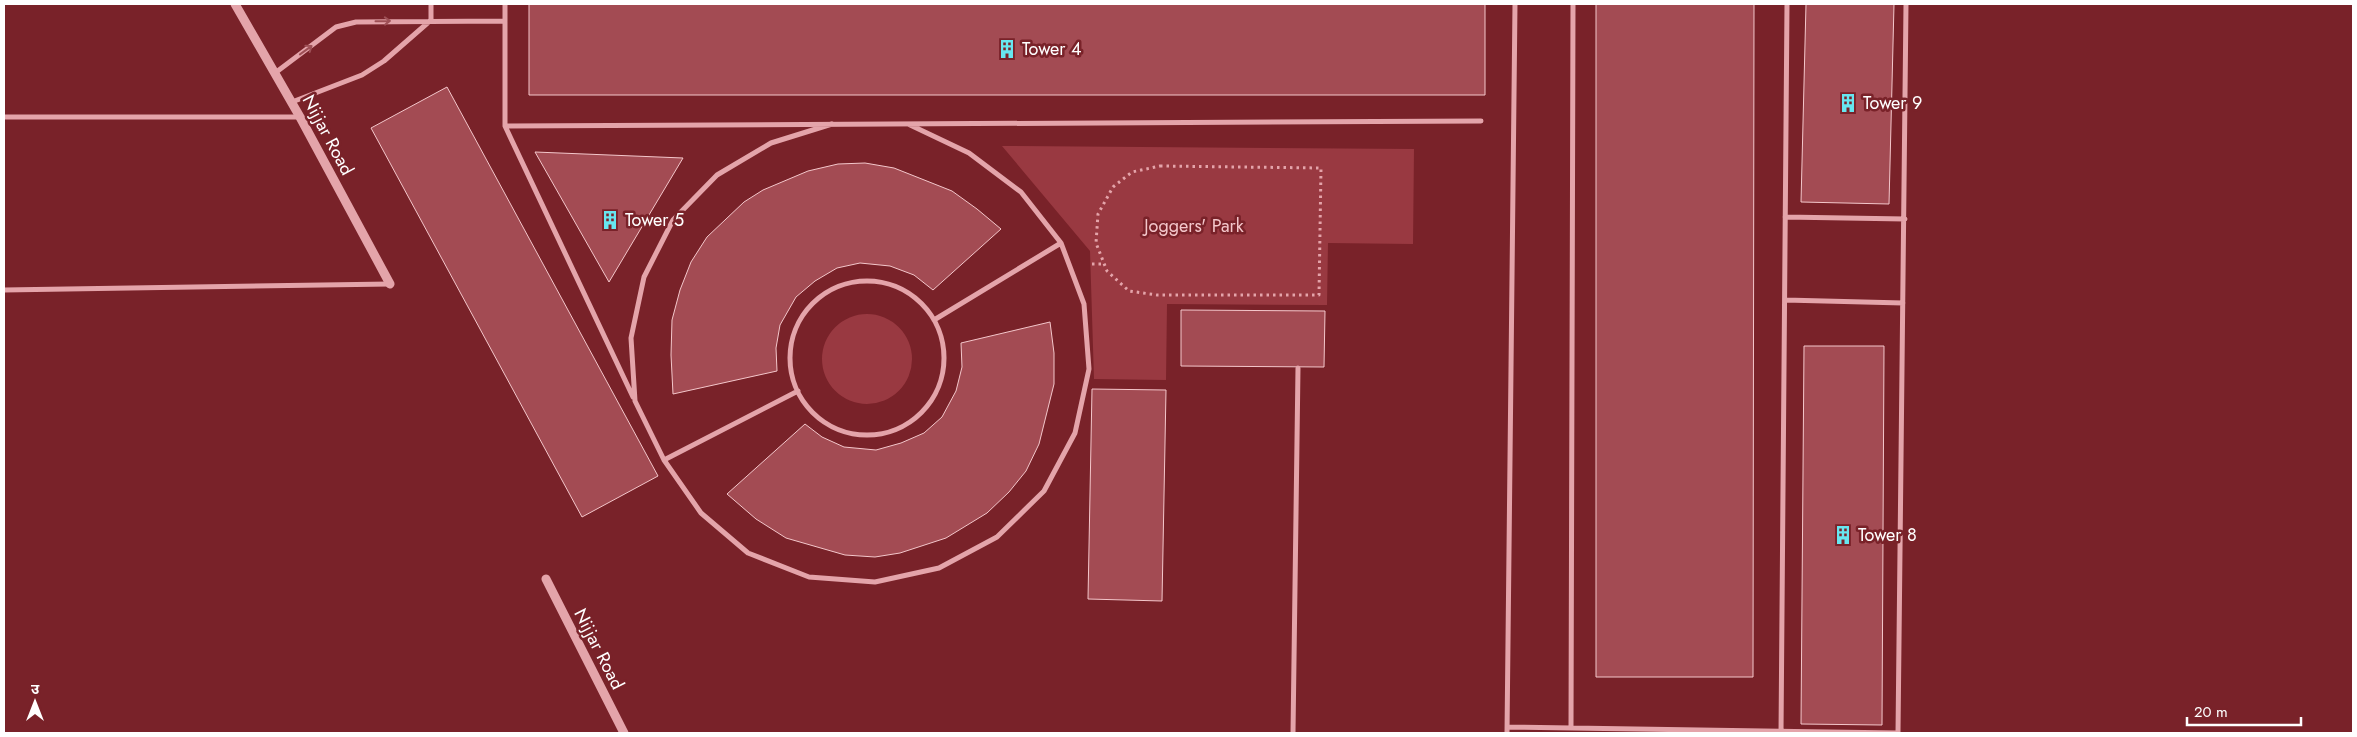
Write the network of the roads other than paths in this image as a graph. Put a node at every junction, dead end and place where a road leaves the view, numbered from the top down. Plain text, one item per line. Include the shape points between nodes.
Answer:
1 (235, 4) edge
2 (431, 4) edge
3 (505, 4) edge
4 (1515, 4) edge
5 (1573, 4) edge
6 (1787, 4) edge
7 (1906, 4) edge
8 (431, 20) junction
9 (505, 21) junction
10 (275, 73) junction
11 (292, 102) junction
12 (4, 117) edge
13 (300, 117) junction
14 (1482, 121) dead end
15 (832, 124) junction
16 (908, 124) junction
17 (505, 126) junction
18 (1786, 217) junction
19 (1904, 219) junction
20 (1061, 242) junction
21 (390, 284) joint
22 (4, 290) edge
23 (1785, 300) junction
24 (1904, 303) junction
25 (934, 320) junction
26 (1298, 368) dead end
27 (798, 391) junction
28 (635, 401) junction
29 (664, 460) junction
30 (546, 579) dead end
31 (1507, 727) junction
32 (1571, 728) junction
33 (1781, 732) edge
34 (624, 733) edge
35 (1293, 733) edge
36 (1507, 733) edge

1 - 10 street, Nijjar Road
2 - 8 street
3 - 9 street
4 - 31 street
5 - 32 street
6 - 18 street
7 - 19 street
8 - 9 street
10 -> 8 street via 336,27 356,22
8 - 11 street via 384,61 362,75
9 - 17 street
10 - 11 street, Nijjar Road
11 - 13 street, Nijjar Road
12 - 13 street
13 - 21 street, Nijjar Road
14 - 16 street
15 - 16 street
15 - 17 street
15 - 28 street via 771,143 717,175 673,220 644,276 631,338
16 - 20 street via 969,153 1021,192
17 - 28 street
18 - 19 street
18 - 23 street
19 - 24 street
20 - 25 street
20 - 29 street via 1084,304 1089,369 1075,433 1044,490 997,537 939,568 875,582 809,577 748,554 701,513
21 - 22 street
23 - 24 street
23 - 33 street
24 - 33 street via 1898,733
25 - 27 street via 917,300 896,287 873,282 849,284 827,292 809,308 796,328 790,351 791,375
25 - 27 street via 943,344 944,372 934,396 918,417 895,431 869,436 842,432 819,419
26 - 35 street
27 - 29 street
28 - 29 street
30 - 34 street, Nijjar Road
31 - 32 street
31 - 36 street
32 - 33 street

